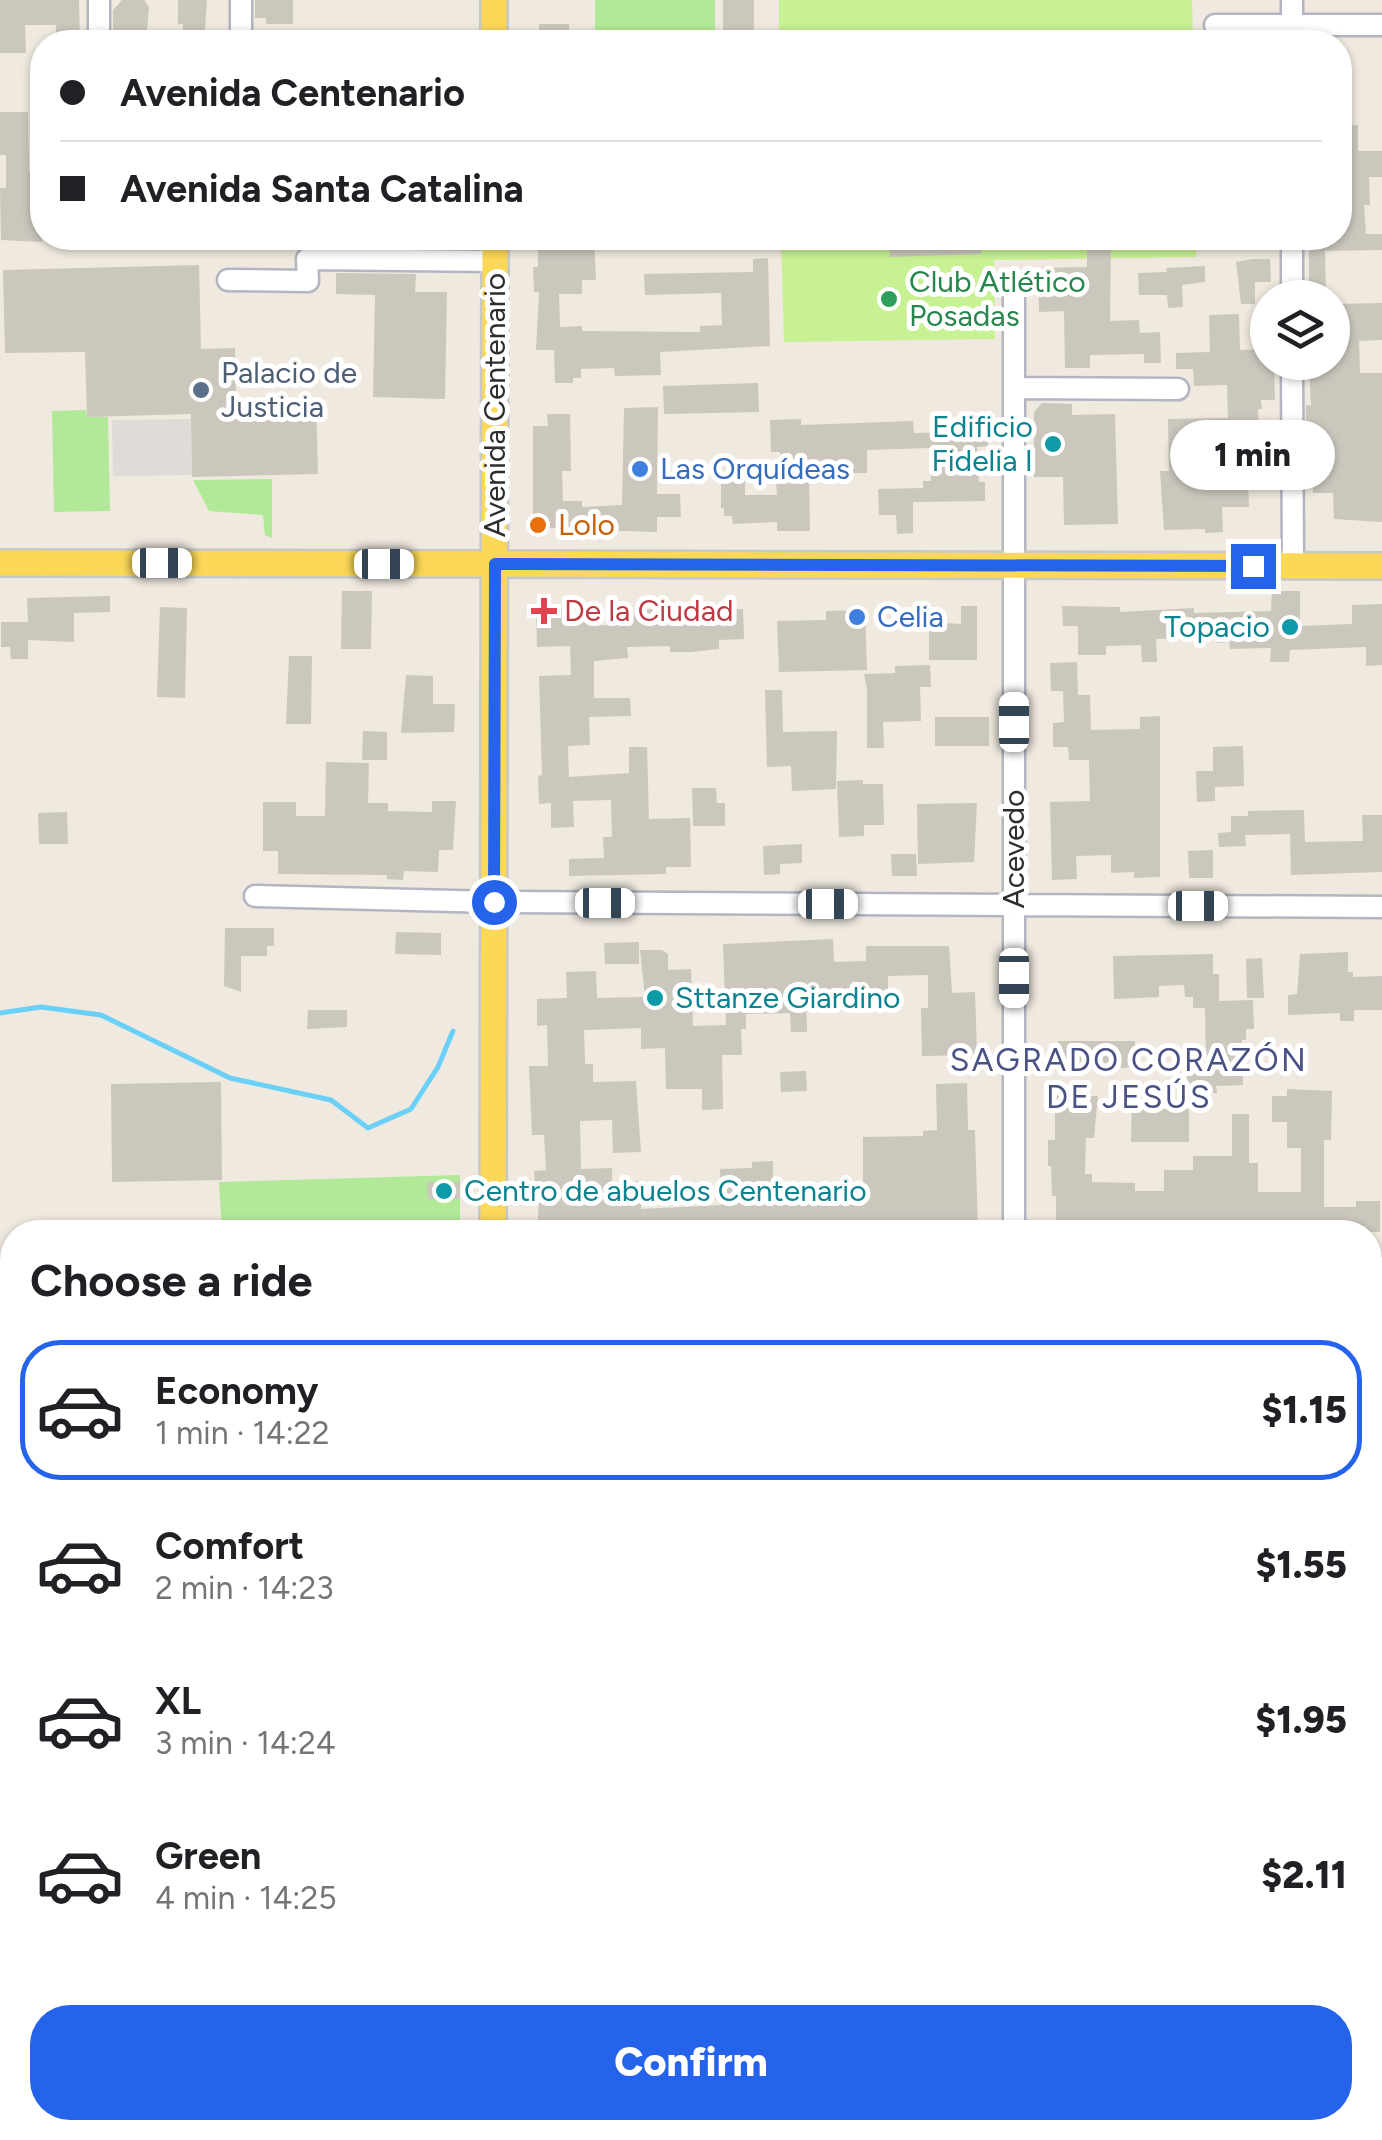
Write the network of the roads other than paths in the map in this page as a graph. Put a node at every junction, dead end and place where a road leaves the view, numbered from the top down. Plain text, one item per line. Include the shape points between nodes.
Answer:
1 (98, 0) edge
2 (241, 0) edge
3 (494, 0) edge
4 (1292, 0) edge
5 (1215, 25) dead end
6 (1382, 25) edge
7 (99, 30) edge
8 (241, 30) edge
9 (494, 30) edge
10 (1258, 30) edge
11 (1292, 30) edge
12 (1332, 30) edge
13 (475, 250) edge
14 (494, 250) edge
15 (1292, 250) edge
16 (228, 280) dead end
17 (1292, 280) edge
18 (1014, 286) dead end
19 (1292, 380) edge
20 (1016, 388) junction
21 (1178, 388) dead end
22 (0, 563) edge
23 (495, 564) junction
24 (1014, 565) junction
25 (1292, 566) junction
26 (1382, 566) edge
27 (256, 896) dead end
28 (494, 902) junction
29 (1014, 905) junction
30 (1382, 908) edge
31 (493, 1220) edge
32 (1014, 1220) edge

1 - 7 street
2 - 8 street
3 - 9 main road
4 - 11 street
5 - 10 street
6 - 12 street
13 - 16 street via 307,259 308,281
14 - 23 main road, Avenida Centenario
15 - 17 street
18 - 20 street, Acevedo
19 - 25 street
20 - 21 street
20 - 24 street, Acevedo
22 - 23 main road
23 - 24 main road
23 - 28 main road, Avenida Centenario
24 - 25 main road
24 - 29 street, Acevedo
25 - 26 main road
27 - 28 street
28 - 29 street
28 - 31 main road, Avenida Centenario
29 - 30 street
29 - 32 street, Acevedo

